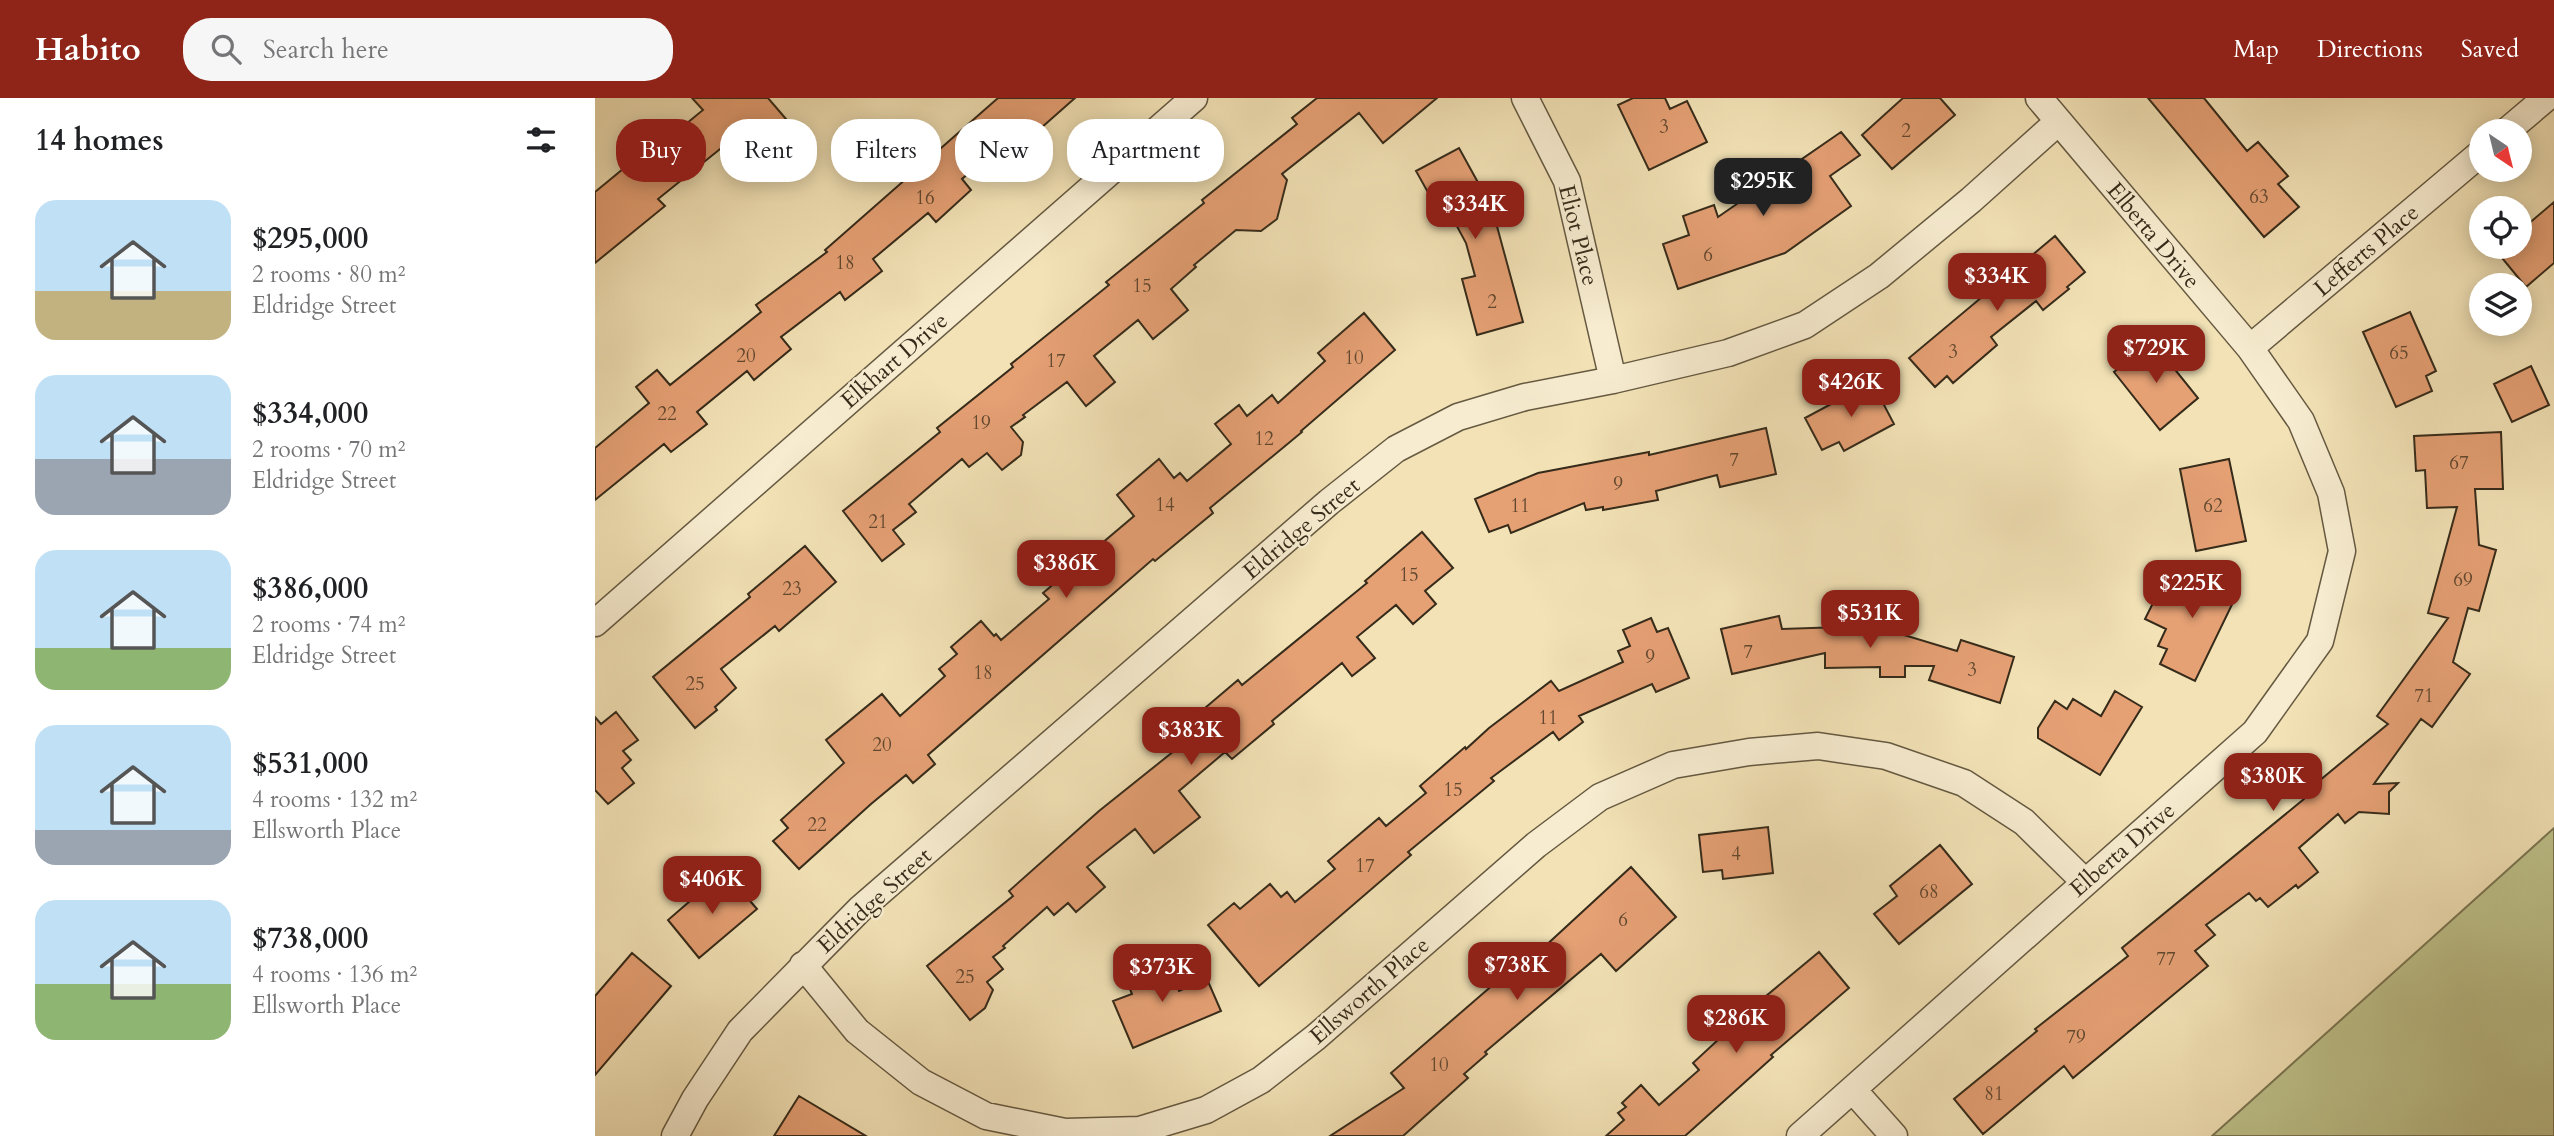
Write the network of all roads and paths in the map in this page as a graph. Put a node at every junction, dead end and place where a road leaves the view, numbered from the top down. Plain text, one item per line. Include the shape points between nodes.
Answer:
1 (1194, 98) edge
2 (1525, 98) edge
3 (2039, 98) edge
4 (2546, 98) edge
5 (2521, 119) edge
6 (2058, 122) junction
7 (2469, 163) edge
8 (2250, 348) junction
9 (1613, 380) junction
10 (595, 623) edge
11 (2085, 882) junction
12 (803, 965) junction
13 (1853, 1090) junction
14 (675, 1136) edge
15 (1800, 1136) edge
16 (1894, 1136) edge

1 - 10 street, Elkhart Drive
2 - 9 street, Eliot Place via 1567,181
3 - 6 street, Elberta Drive
4 - 5 street
6 - 8 street, Elberta Drive
6 - 9 street, Eldridge Street via 1879,276 1805,325 1728,353
7 - 8 street, Lefferts Place
8 - 11 street, Elberta Drive via 2301,421 2331,493 2342,551 2320,641 2255,732
9 - 12 street, Eldridge Street via 1458,416 1396,449 871,900
11 - 12 street, Ellsworth Place via 2024,822 1964,783 1886,756 1818,746 1749,751 1673,765 1600,797 1536,845 1261,1080 1206,1110 1140,1130 1065,1132 986,1116 921,1082 857,1031
11 - 13 street, Elberta Drive
12 - 14 street, Eldridge Street via 740,1031
13 - 15 street, Elberta Drive
13 - 16 street

